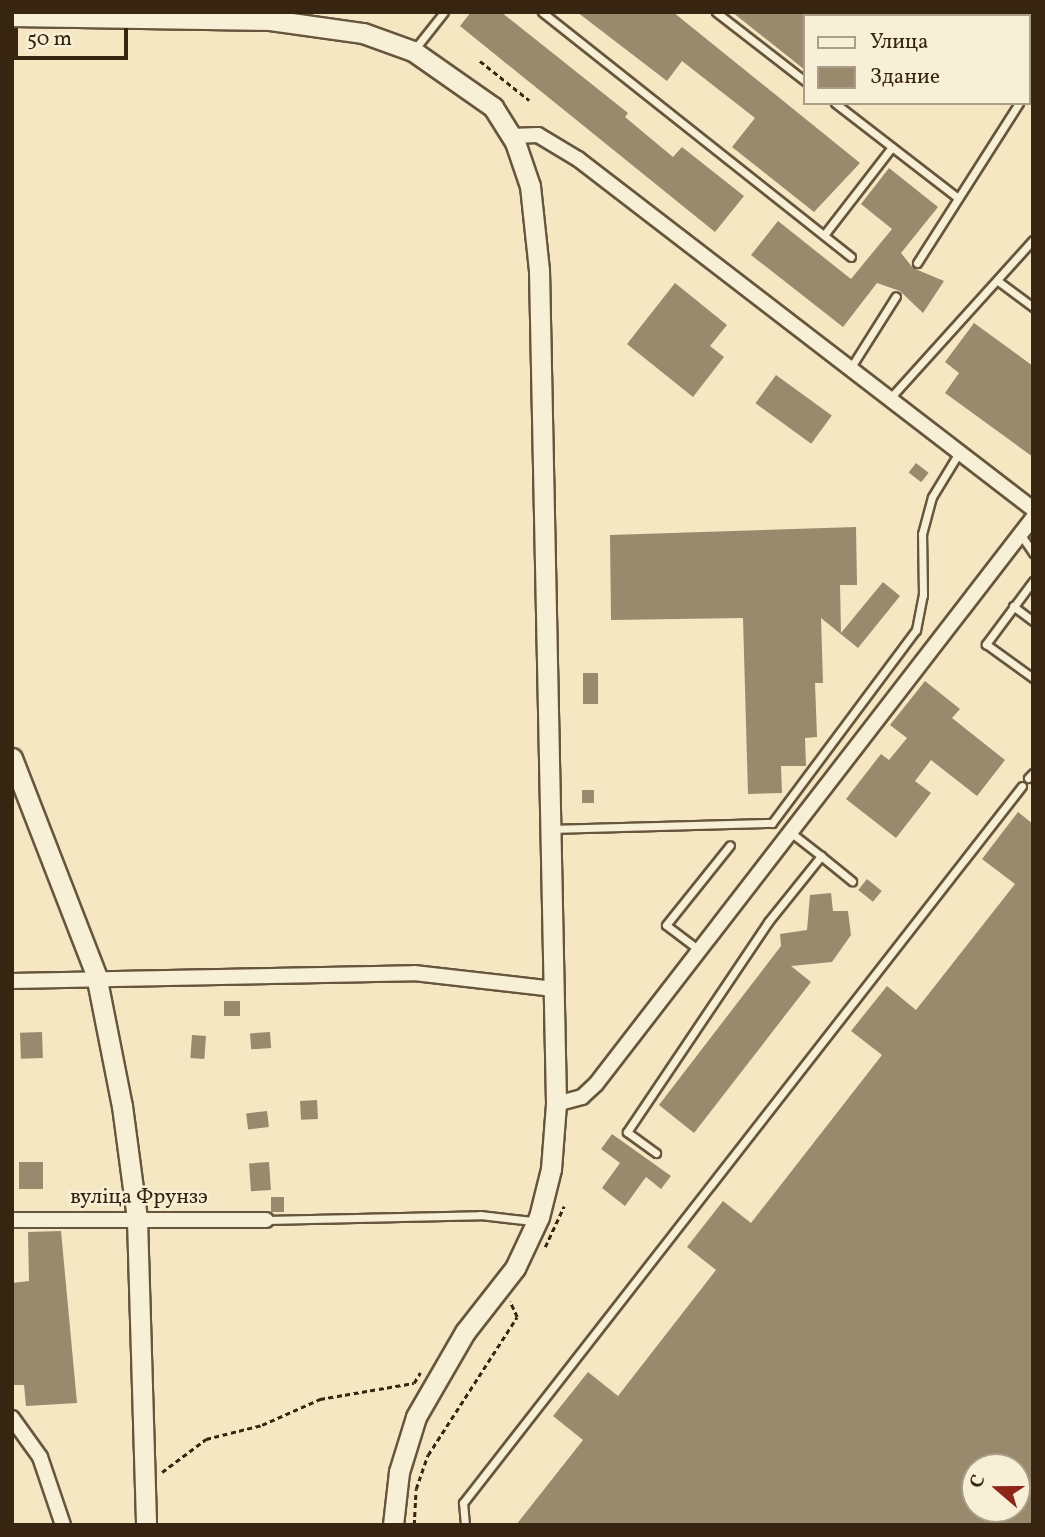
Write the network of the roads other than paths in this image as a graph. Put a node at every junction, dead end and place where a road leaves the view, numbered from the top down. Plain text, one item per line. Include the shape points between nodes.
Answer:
1 (444, 12) edge
2 (542, 12) edge
3 (716, 12) edge
4 (101, 15) edge
5 (12, 16) edge
6 (413, 51) junction
7 (804, 80) edge
8 (838, 105) edge
9 (1018, 105) edge
10 (511, 136) junction
11 (892, 147) junction
12 (958, 198) junction
13 (824, 235) junction
14 (1033, 240) edge
15 (851, 257) dead end
16 (917, 263) dead end
17 (999, 281) junction
18 (896, 296) dead end
19 (1033, 307) edge
20 (853, 364) junction
21 (892, 396) junction
22 (961, 451) junction
23 (1033, 509) edge
24 (1033, 518) edge
25 (1021, 535) junction
26 (1033, 553) edge
27 (1033, 581) edge
28 (1013, 607) junction
29 (1033, 621) edge
30 (1033, 678) edge
31 (12, 758) edge
32 (1023, 786) dead end
33 (551, 829) junction
34 (792, 833) junction
35 (730, 845) dead end
36 (821, 856) junction
37 (852, 881) dead end
38 (700, 950) junction
39 (96, 975) junction
40 (12, 981) edge
41 (554, 989) junction
42 (556, 1104) junction
43 (656, 1153) dead end
44 (137, 1219) junction
45 (12, 1220) edge
46 (266, 1220) joint
47 (538, 1221) junction
48 (15, 1419) edge
49 (63, 1525) edge
50 (146, 1525) edge
51 (393, 1525) edge
52 (465, 1525) edge

1 - 6 lane
2 - 13 lane
3 - 7 lane
4 - 5 street
4 - 6 street via 329,26
6 - 10 street via 493,107
8 - 11 lane
9 - 12 lane
10 - 20 street via 538,135 578,159
10 - 33 street via 530,186 539,270
11 - 12 lane
11 - 13 lane
12 - 16 lane
13 - 15 lane
14 - 17 lane
17 - 19 lane
17 - 21 lane
18 - 20 lane
20 - 21 street
21 - 22 street
22 - 23 street
22 - 33 lane via 932,496 922,534 923,595 916,630 772,824
24 - 25 street
25 - 26 lane
25 - 34 street
27 - 28 lane
28 - 29 lane
28 - 30 lane via 986,644
31 - 39 street
32 - 52 lane via 463,1503
33 - 41 street
34 - 36 lane
34 - 38 street
35 - 38 lane via 666,925
36 - 37 lane
36 - 43 lane via 768,922 627,1132
38 - 42 street via 596,1083 582,1097
39 - 40 street
39 - 41 street via 414,973
39 - 44 street
41 - 42 street
42 - 47 street via 551,1169
44 - 45 street, вуліца Фрунзэ
44 - 46 street, вуліца Фрунзэ
44 - 50 street
46 - 47 lane via 480,1215
47 - 51 street via 515,1268 465,1332 416,1417 399,1472
48 - 49 street via 40,1457

